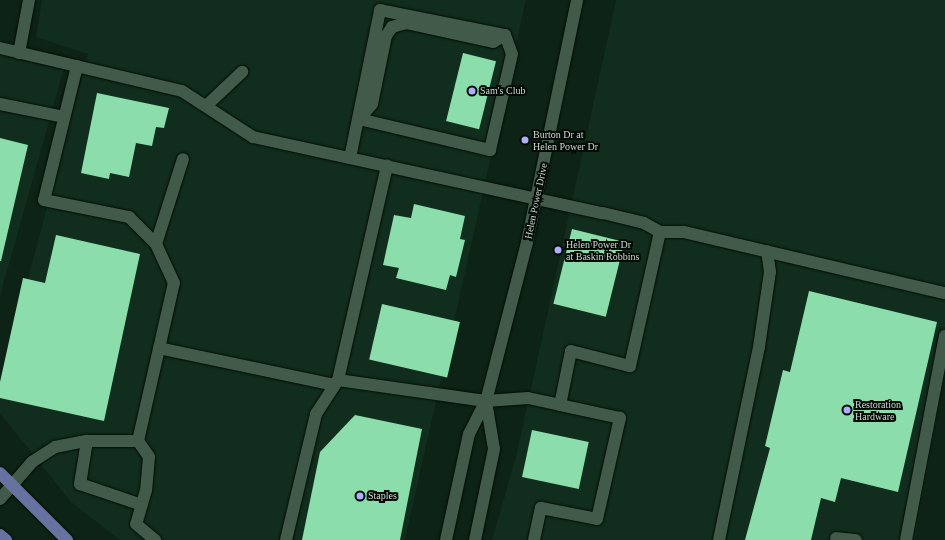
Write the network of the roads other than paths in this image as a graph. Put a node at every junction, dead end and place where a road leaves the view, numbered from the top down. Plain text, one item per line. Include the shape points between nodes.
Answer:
1 (29, 0) edge
2 (577, 0) edge
3 (381, 5) edge
4 (505, 35) junction
5 (0, 48) edge
6 (19, 53) junction
7 (76, 66) junction
8 (242, 72) dead end
9 (0, 104) edge
10 (206, 106) junction
11 (64, 118) junction
12 (359, 119) junction
13 (350, 158) junction
14 (183, 160) dead end
15 (387, 166) junction
16 (536, 198) junction
17 (660, 232) junction
18 (156, 244) junction
19 (767, 251) junction
20 (945, 292) edge
21 (945, 336) edge
22 (159, 348) junction
23 (336, 382) junction
24 (486, 401) junction
25 (560, 405) junction
26 (86, 441) junction
27 (138, 441) junction
28 (0, 473) edge
29 (12, 485) junction
30 (0, 499) edge
31 (142, 505) junction
32 (0, 535) edge
33 (836, 538) dead end
34 (6, 540) edge
35 (67, 540) edge
36 (156, 540) edge
37 (286, 540) edge
38 (446, 540) edge
39 (475, 540) edge
40 (534, 540) edge
41 (719, 540) edge
42 (856, 540) edge
43 (906, 540) edge

1 - 6 street
2 - 16 street, Helen Power Drive
3 - 4 street
3 - 12 street
4 - 12 street via 493,42 406,23 392,27 386,36 372,104
4 - 12 street via 512,54 490,150
5 - 6 street
6 - 7 street
7 - 10 street via 182,91
7 - 11 street
8 - 10 street
9 - 11 street
10 - 13 street via 253,137
11 - 18 street via 44,200 129,217
12 - 13 street
13 - 15 street
14 - 18 street
15 - 16 street
15 - 23 street
16 - 17 street via 644,223
16 - 24 street, Helen Power Drive
17 - 19 street via 684,232
17 - 25 street via 630,366 571,351
18 - 22 street via 174,283
19 - 20 street
19 - 41 street via 770,272 759,347
21 - 43 street
22 - 23 street
22 - 27 street
23 - 24 street
23 - 37 street via 316,414
24 - 25 street via 523,398
24 - 38 street, Helen Power Drive via 469,434
24 - 39 street, Helen Power Drive via 494,449
25 - 40 street via 620,418 597,519 541,508
26 - 27 street
26 - 29 street via 54,447 32,462
26 - 31 street via 80,484
27 - 31 street via 149,457
28 - 29 main road
29 - 30 street
29 - 35 main road
31 - 36 street via 136,524
32 - 34 main road
33 - 42 street

